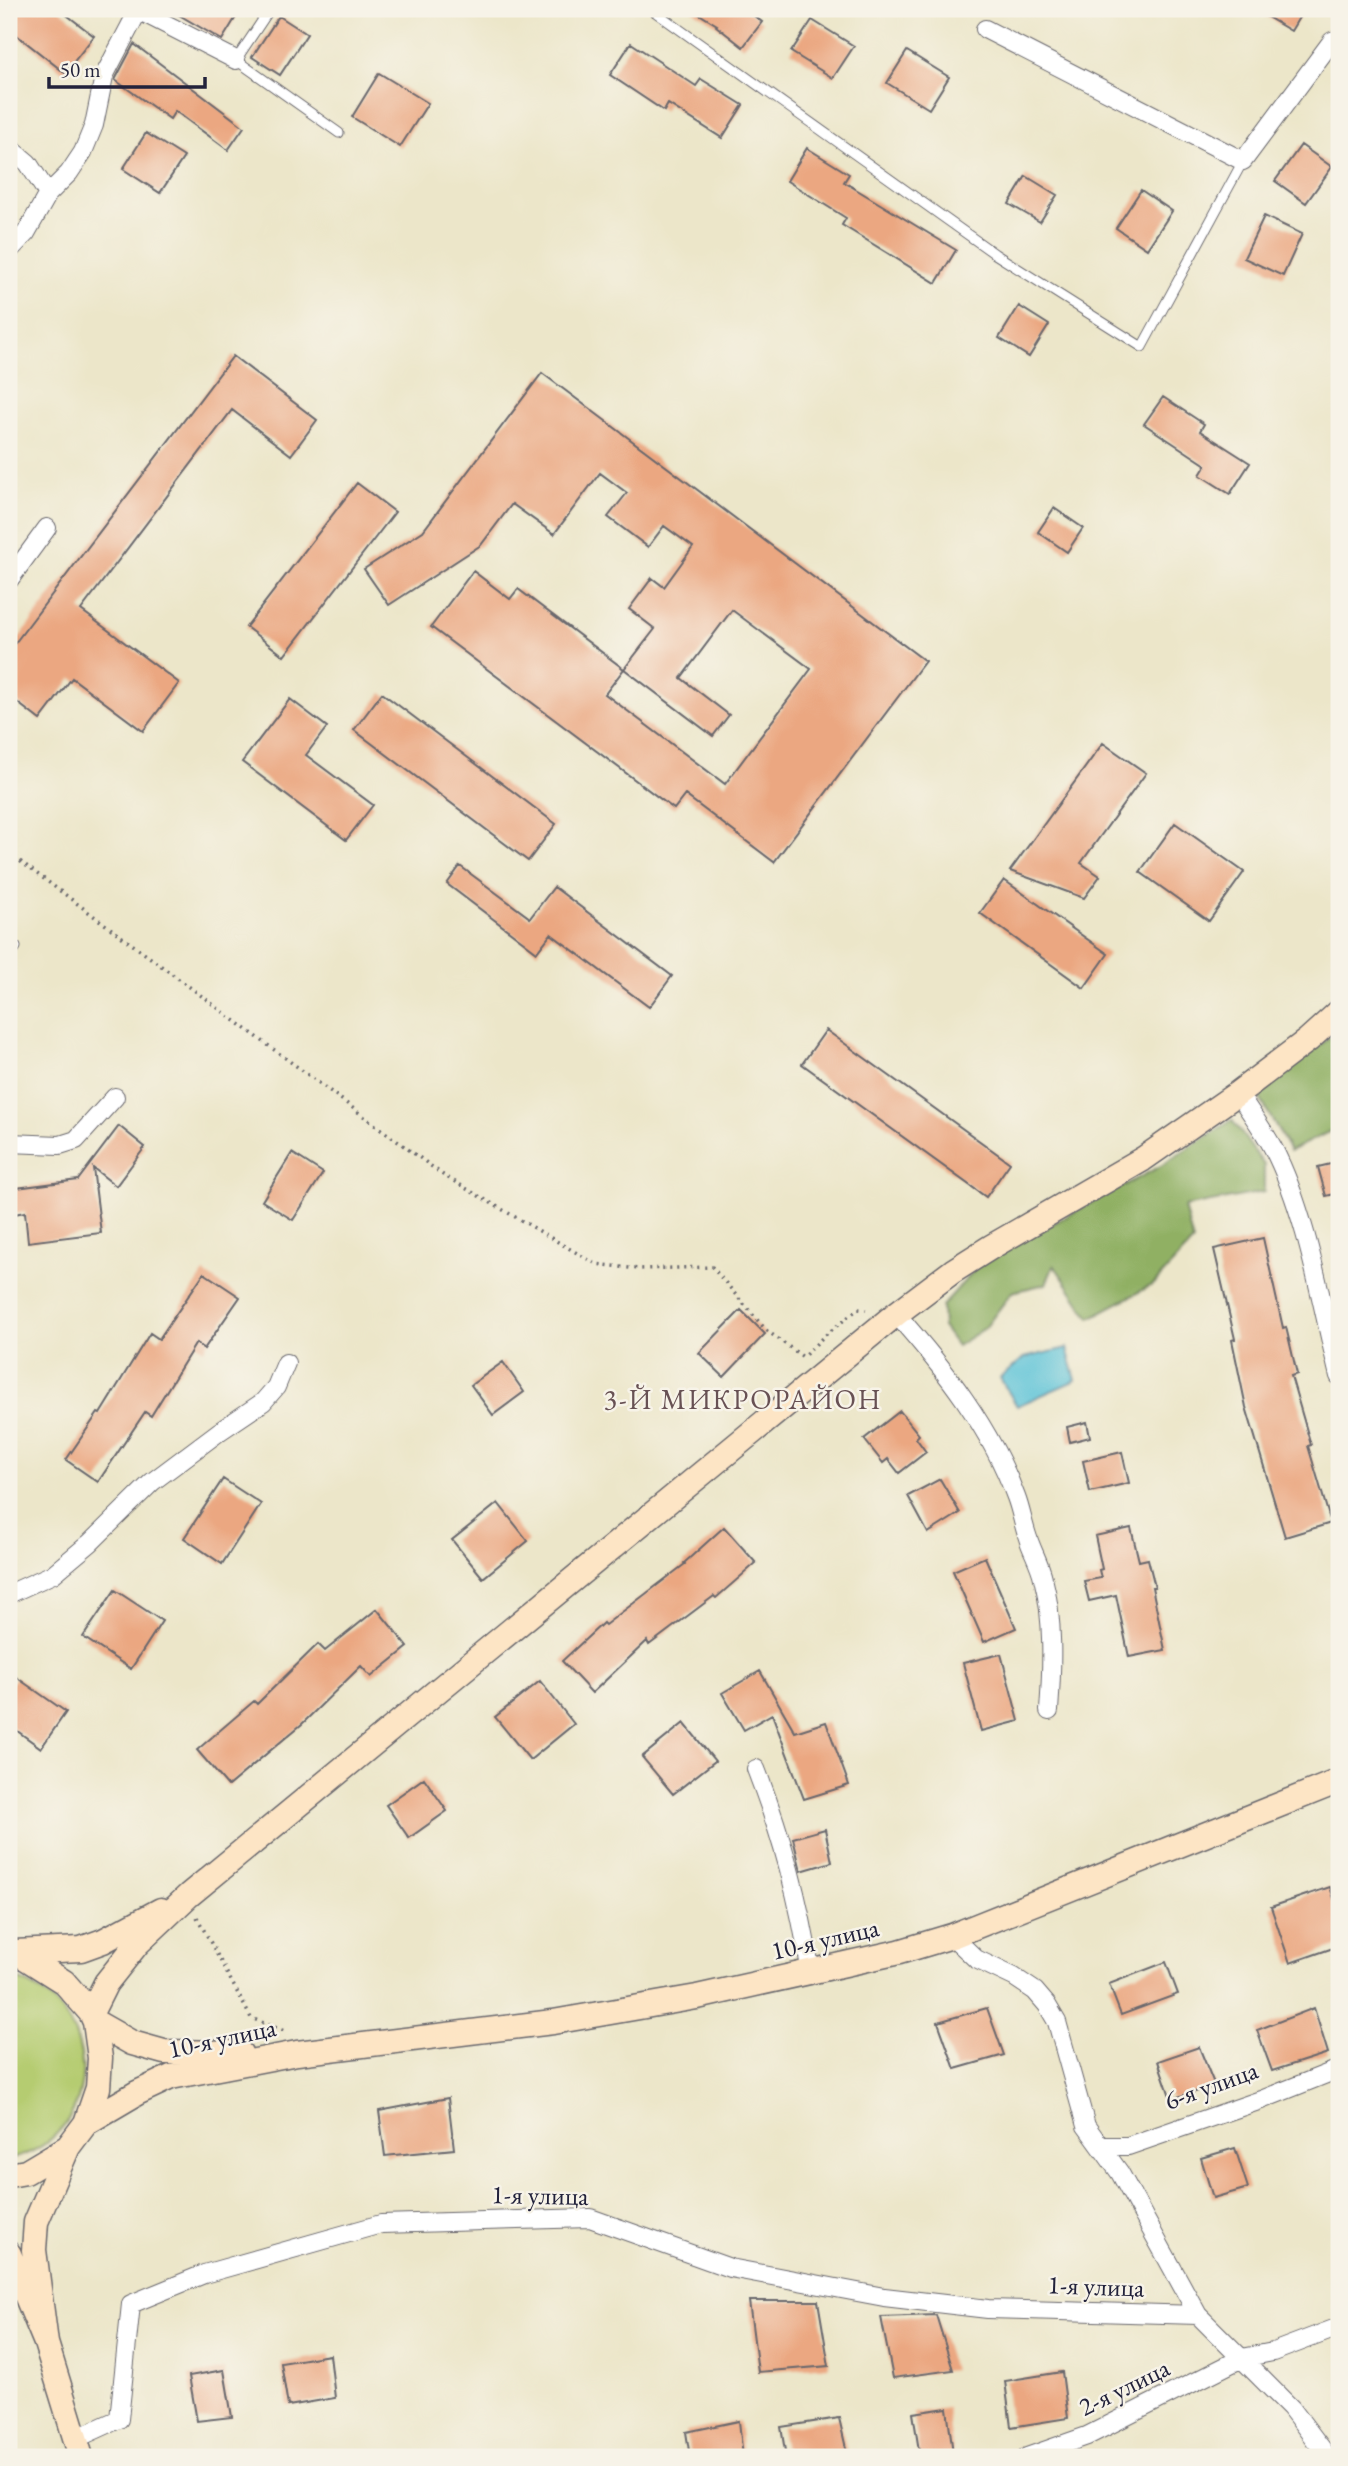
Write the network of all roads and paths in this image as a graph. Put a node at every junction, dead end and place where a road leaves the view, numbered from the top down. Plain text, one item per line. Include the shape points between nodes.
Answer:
1 (270, 9) edge
2 (651, 9) edge
3 (137, 10) edge
4 (985, 29) dead end
5 (1339, 39) edge
6 (236, 60) junction
7 (339, 133) dead end
8 (9, 148) edge
9 (1243, 161) junction
10 (48, 194) junction
11 (9, 251) edge
12 (47, 528) dead end
13 (9, 580) edge
14 (9, 853) edge
15 (16, 947) dead end
16 (9, 958) edge
17 (1337, 1016) edge
18 (1238, 1093) junction
19 (115, 1097) dead end
20 (9, 1143) edge
21 (896, 1314) junction
22 (286, 1363) dead end
23 (1339, 1376) edge
24 (9, 1594) edge
25 (1049, 1711) dead end
26 (756, 1769) dead end
27 (1339, 1781) edge
28 (189, 1895) junction
29 (952, 1936) junction
30 (13, 1952) edge
31 (811, 1973) junction
32 (93, 2018) junction
33 (297, 2053) junction
34 (1339, 2068) edge
35 (86, 2123) junction
36 (1101, 2146) junction
37 (68, 2147) junction
38 (9, 2175) edge
39 (9, 2254) edge
40 (1198, 2315) junction
41 (1339, 2327) edge
42 (46, 2343) junction
43 (1242, 2358) junction
44 (78, 2448) edge
45 (1027, 2457) edge
46 (1328, 2457) edge

1 - 6 lane
2 - 9 lane via 995,254 1142,347
3 - 6 street
3 - 10 street via 104,76 83,152
4 - 9 street
5 - 9 street via 1332,41
6 - 7 lane
8 - 10 street via 28,163
10 - 11 street via 26,233
12 - 13 street
14 - 21 path via 443,1175 596,1264 638,1269 712,1267 766,1330 803,1357 858,1309
15 - 16 lane
17 - 18 street
18 - 21 street via 1143,1159 953,1271
18 - 23 street via 1272,1148 1301,1220
19 - 20 street via 76,1140 60,1146
21 - 25 street via 976,1417 1017,1498 1043,1578 1052,1667
21 - 28 street
22 - 24 street via 276,1387 263,1402 152,1482 53,1574
26 - 31 street via 791,1869
27 - 29 street, 10-я улица
28 - 30 street via 80,1949
28 - 32 street via 106,1983
28 - 33 path via 251,2018 295,2035
29 - 31 street, 10-я улица
29 - 36 street via 976,1959 1014,1977 1047,2005 1057,2022 1086,2126
30 - 32 street, 10-я улица via 64,1982
31 - 33 street, 10-я улица via 553,2022
32 - 33 street, 10-я улица via 132,2043 164,2052
32 - 35 street via 100,2058 98,2088
33 - 35 street, 10-я улица via 171,2077
34 - 36 street, 6-я улица via 1128,2146
35 - 37 street
36 - 40 street
37 - 38 street via 26,2172
37 - 42 street via 36,2222 34,2250
39 - 42 street
40 - 43 street
40 - 44 street, 1-я улица via 988,2309 884,2297 730,2268 590,2218 381,2224 204,2274 131,2304 118,2419
41 - 43 street, 2-я улица via 1273,2352
42 - 44 street
43 - 45 street, 2-я улица via 1087,2436
43 - 46 street via 1292,2408

